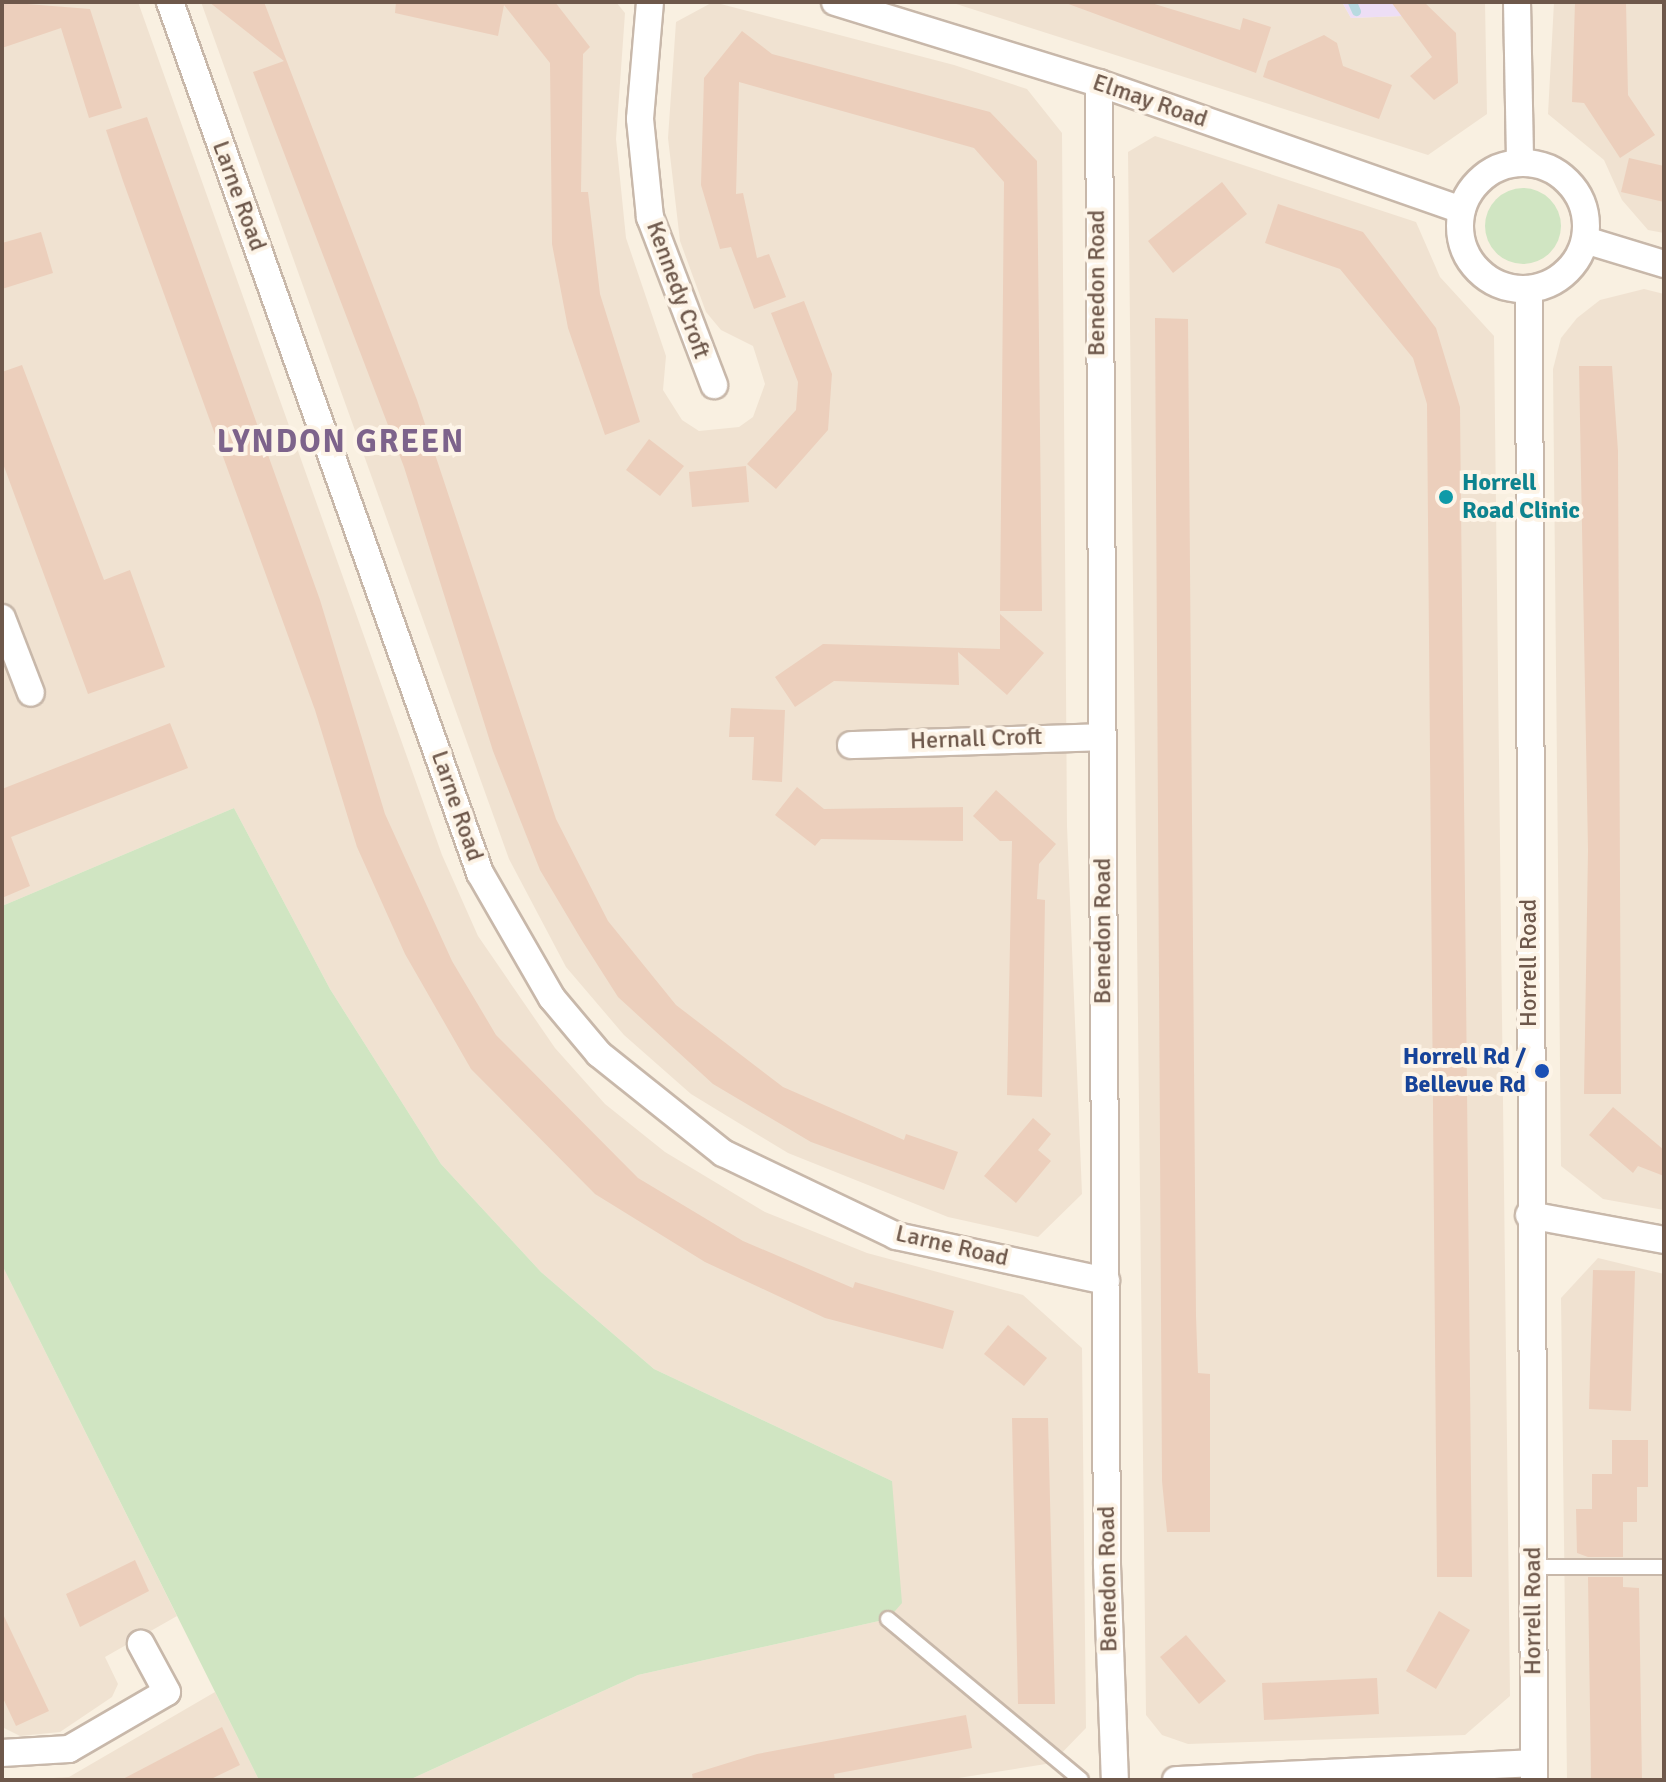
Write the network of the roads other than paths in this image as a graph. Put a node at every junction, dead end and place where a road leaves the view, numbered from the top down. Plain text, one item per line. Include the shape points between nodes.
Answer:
1 (170, 2) edge
2 (650, 2) edge
3 (835, 2) edge
4 (1517, 2) edge
5 (1099, 83) junction
6 (1520, 162) junction
7 (1461, 210) junction
8 (1585, 240) junction
9 (1664, 264) edge
10 (1529, 290) junction
11 (714, 385) dead end
12 (2, 618) edge
13 (31, 693) dead end
14 (1102, 737) junction
15 (851, 745) dead end
16 (1529, 1215) junction
17 (1664, 1240) edge
18 (1106, 1281) junction
19 (1533, 1567) junction
20 (1664, 1567) edge
21 (888, 1619) dead end
22 (141, 1644) dead end
23 (2, 1753) edge
24 (1534, 1772) edge
25 (1081, 1780) edge
26 (1115, 1780) edge
27 (1176, 1780) edge

1 - 18 street, Larne Road via 480,873 552,998 599,1054 723,1153 896,1236
2 - 11 street, Kennedy Croft via 640,119 650,217
3 - 5 street, Elmay Road
4 - 6 street
5 - 7 street, Elmay Road
5 - 14 street, Benedon Road
6 - 7 street via 1477,182
6 - 8 street via 1543,166 1578,195
7 - 10 street via 1464,250 1474,267 1490,280
8 - 9 street
8 - 10 street via 1565,274
10 - 16 street, Horrell Road
12 - 13 street
14 - 15 street, Hernall Croft
14 - 18 street, Benedon Road
16 - 17 street
16 - 19 street, Horrell Road
18 - 26 street, Benedon Road
19 - 20 lane
19 - 24 street, Horrell Road
21 - 25 lane
22 - 23 street via 167,1692 69,1749
24 - 27 street

